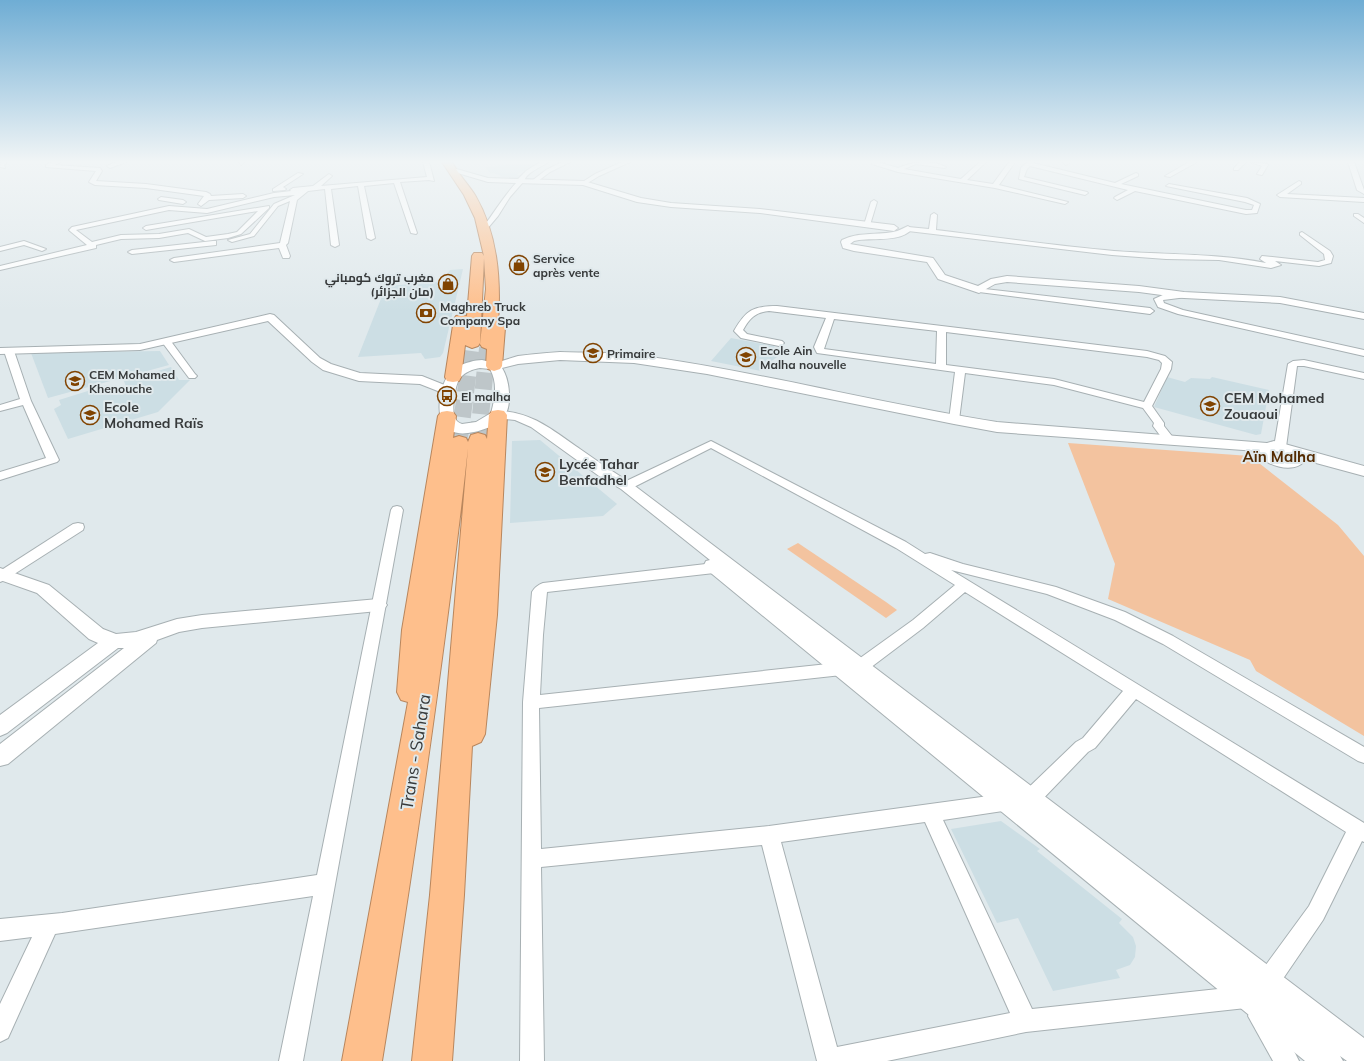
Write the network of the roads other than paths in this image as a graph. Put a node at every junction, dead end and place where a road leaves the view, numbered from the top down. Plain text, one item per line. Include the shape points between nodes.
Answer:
1 (153, 212) edge
2 (249, 212) edge
3 (253, 212) edge
4 (261, 212) edge
5 (271, 212) edge
6 (292, 212) edge
7 (331, 212) edge
8 (366, 212) edge
9 (407, 212) edge
10 (467, 212) edge
11 (477, 212) edge
12 (497, 212) edge
13 (764, 212) edge
14 (871, 212) edge
15 (934, 215) dead end
16 (1356, 215) dead end
17 (1364, 221) edge
18 (867, 224) junction
19 (146, 228) dead end
20 (484, 228) junction
21 (908, 229) junction
22 (189, 231) junction
23 (932, 232) junction
24 (414, 233) dead end
25 (1302, 234) dead end
26 (159, 236) junction
27 (371, 238) dead end
28 (92, 244) junction
29 (161, 244) dead end
30 (282, 245) junction
31 (335, 245) dead end
32 (0, 249) edge
33 (42, 249) dead end
34 (132, 252) dead end
35 (286, 256) dead end
36 (0, 258) edge
37 (174, 260) dead end
38 (478, 262) junction
39 (11, 265) junction
40 (0, 268) edge
41 (492, 276) junction
42 (979, 290) junction
43 (1184, 295) junction
44 (1150, 311) dead end
45 (831, 316) junction
46 (1364, 316) edge
47 (942, 330) junction
48 (167, 342) junction
49 (472, 343) tunnel mouth
50 (778, 343) dead end
51 (488, 344) tunnel mouth
52 (5, 351) edge
53 (1364, 353) edge
54 (941, 368) junction
55 (960, 370) junction
56 (498, 371) junction
57 (192, 376) dead end
58 (1364, 376) edge
59 (453, 377) junction
60 (448, 391) junction
61 (26, 401) junction
62 (1147, 406) junction
63 (0, 408) edge
64 (498, 415) junction
65 (447, 416) junction
66 (954, 420) junction
67 (1169, 440) junction
68 (1279, 453) junction
69 (1364, 471) edge
70 (604, 473) junction
71 (0, 476) edge
72 (1364, 481) edge
73 (626, 486) junction
74 (397, 510) dead end
75 (78, 527) dead end
76 (901, 545) junction
77 (724, 567) junction
78 (1, 575) edge
79 (965, 584) junction
80 (378, 605) junction
81 (156, 633) junction
82 (113, 642) junction
83 (850, 668) junction
84 (1135, 689) junction
85 (531, 702) junction
86 (0, 727) edge
87 (1364, 756) edge
88 (0, 757) edge
89 (1030, 799) junction
90 (1007, 802) junction
91 (930, 813) junction
92 (1361, 831) edge
93 (769, 835) junction
94 (400, 846) junction
95 (532, 859) junction
96 (325, 884) junction
97 (447, 895) junction
98 (48, 925) junction
99 (0, 930) edge
100 (1268, 981) junction
101 (1248, 997) junction
102 (1026, 1021) junction
103 (0, 1030) edge
104 (1364, 1056) edge
105 (291, 1061) edge
106 (362, 1061) edge
107 (432, 1061) edge
108 (532, 1061) edge
109 (829, 1061) edge
110 (1287, 1061) edge
111 (1328, 1061) edge

1 - 28 street via 71,230
2 - 19 street
3 - 22 street via 220,219 208,227
4 - 22 street via 239,233 228,236 205,239
5 - 34 street via 252,235 244,238 166,250
6 - 30 street
7 - 31 street
8 - 27 street
9 - 24 street
10 - 38 highway via 477,236
11 - 20 highway
12 - 20 street
13 - 18 street
14 - 18 street
15 - 23 street
16 - 17 street
18 - 21 street
20 - 41 highway via 491,250
21 - 23 street
21 - 42 street via 900,234 856,238 845,242 846,246 854,248 923,258 933,263 941,277
22 - 26 street
23 - 25 street via 1112,253 1219,258 1271,266 1276,266 1264,259 1319,264 1328,261 1327,253
26 - 28 street via 122,237
26 - 29 street
28 - 39 street via 91,247
30 - 35 street
30 - 37 street
32 - 33 street via 24,242
36 - 39 street
38 - 49 highway
38 - 59 highway via 468,274
39 - 40 street
41 - 51 highway
41 - 56 highway via 500,287
42 - 43 street via 988,282 1007,279 1140,289
42 - 44 street
43 - 46 street via 1280,300
43 - 53 street via 1158,299 1161,305 1181,312
45 - 47 street
45 - 50 street via 777,309 756,310 746,316 738,331 744,336
45 - 54 street via 820,350
47 - 54 street
47 - 62 street via 1147,354 1162,358 1167,362 1166,369
48 - 52 street via 127,348
48 - 57 street
48 - 60 street via 270,317 316,360 328,367 359,377 422,380
52 - 61 street
54 - 55 street
55 - 62 street via 1060,383
55 - 66 street
56 - 59 main road via 488,364 471,365
56 - 64 main road via 502,386
56 - 66 main road via 518,360 560,356 658,361
56 - 68 main road via 549,361 634,363 683,370 1008,436
58 - 68 street via 1304,363 1293,364
59 - 60 main road
60 - 65 main road
61 - 63 street
61 - 71 street via 53,460
62 - 67 street via 1160,423 1160,430
64 - 65 main road via 484,425 464,428 452,425
64 - 70 street via 519,417 536,424
64 - 97 highway via 489,564 477,696
65 - 94 highway via 415,630
66 - 67 main road via 996,427
67 - 68 main road
68 - 69 main road
68 - 72 main road
70 - 73 street
70 - 77 street via 618,489
73 - 76 street via 711,444
73 - 77 street
74 - 80 street
75 - 78 street
76 - 79 street
76 - 87 street via 960,568 1051,590 1120,616 1168,640
77 - 83 street
77 - 85 street via 543,588 539,592
78 - 82 street via 43,589 96,634
79 - 83 street via 921,621
79 - 84 street
80 - 81 street via 201,622
80 - 96 street
81 - 82 street via 135,640
81 - 88 street
82 - 86 street
83 - 85 street
83 - 89 street
83 - 90 street
84 - 89 street via 1088,743
84 - 92 street
85 - 95 street
89 - 90 street
89 - 100 street
90 - 91 street
90 - 101 street
91 - 93 street
91 - 102 street
92 - 100 street via 1316,913
93 - 95 street
93 - 109 street
94 - 97 highway, Trans - Sahara via 445,555 469,440
94 - 106 highway, Trans - Sahara
95 - 108 street
96 - 98 street
96 - 105 street
97 - 107 highway, Trans - Sahara
98 - 99 street
98 - 103 street
100 - 104 street
101 - 102 street
101 - 110 street
101 - 111 street
102 - 109 street

